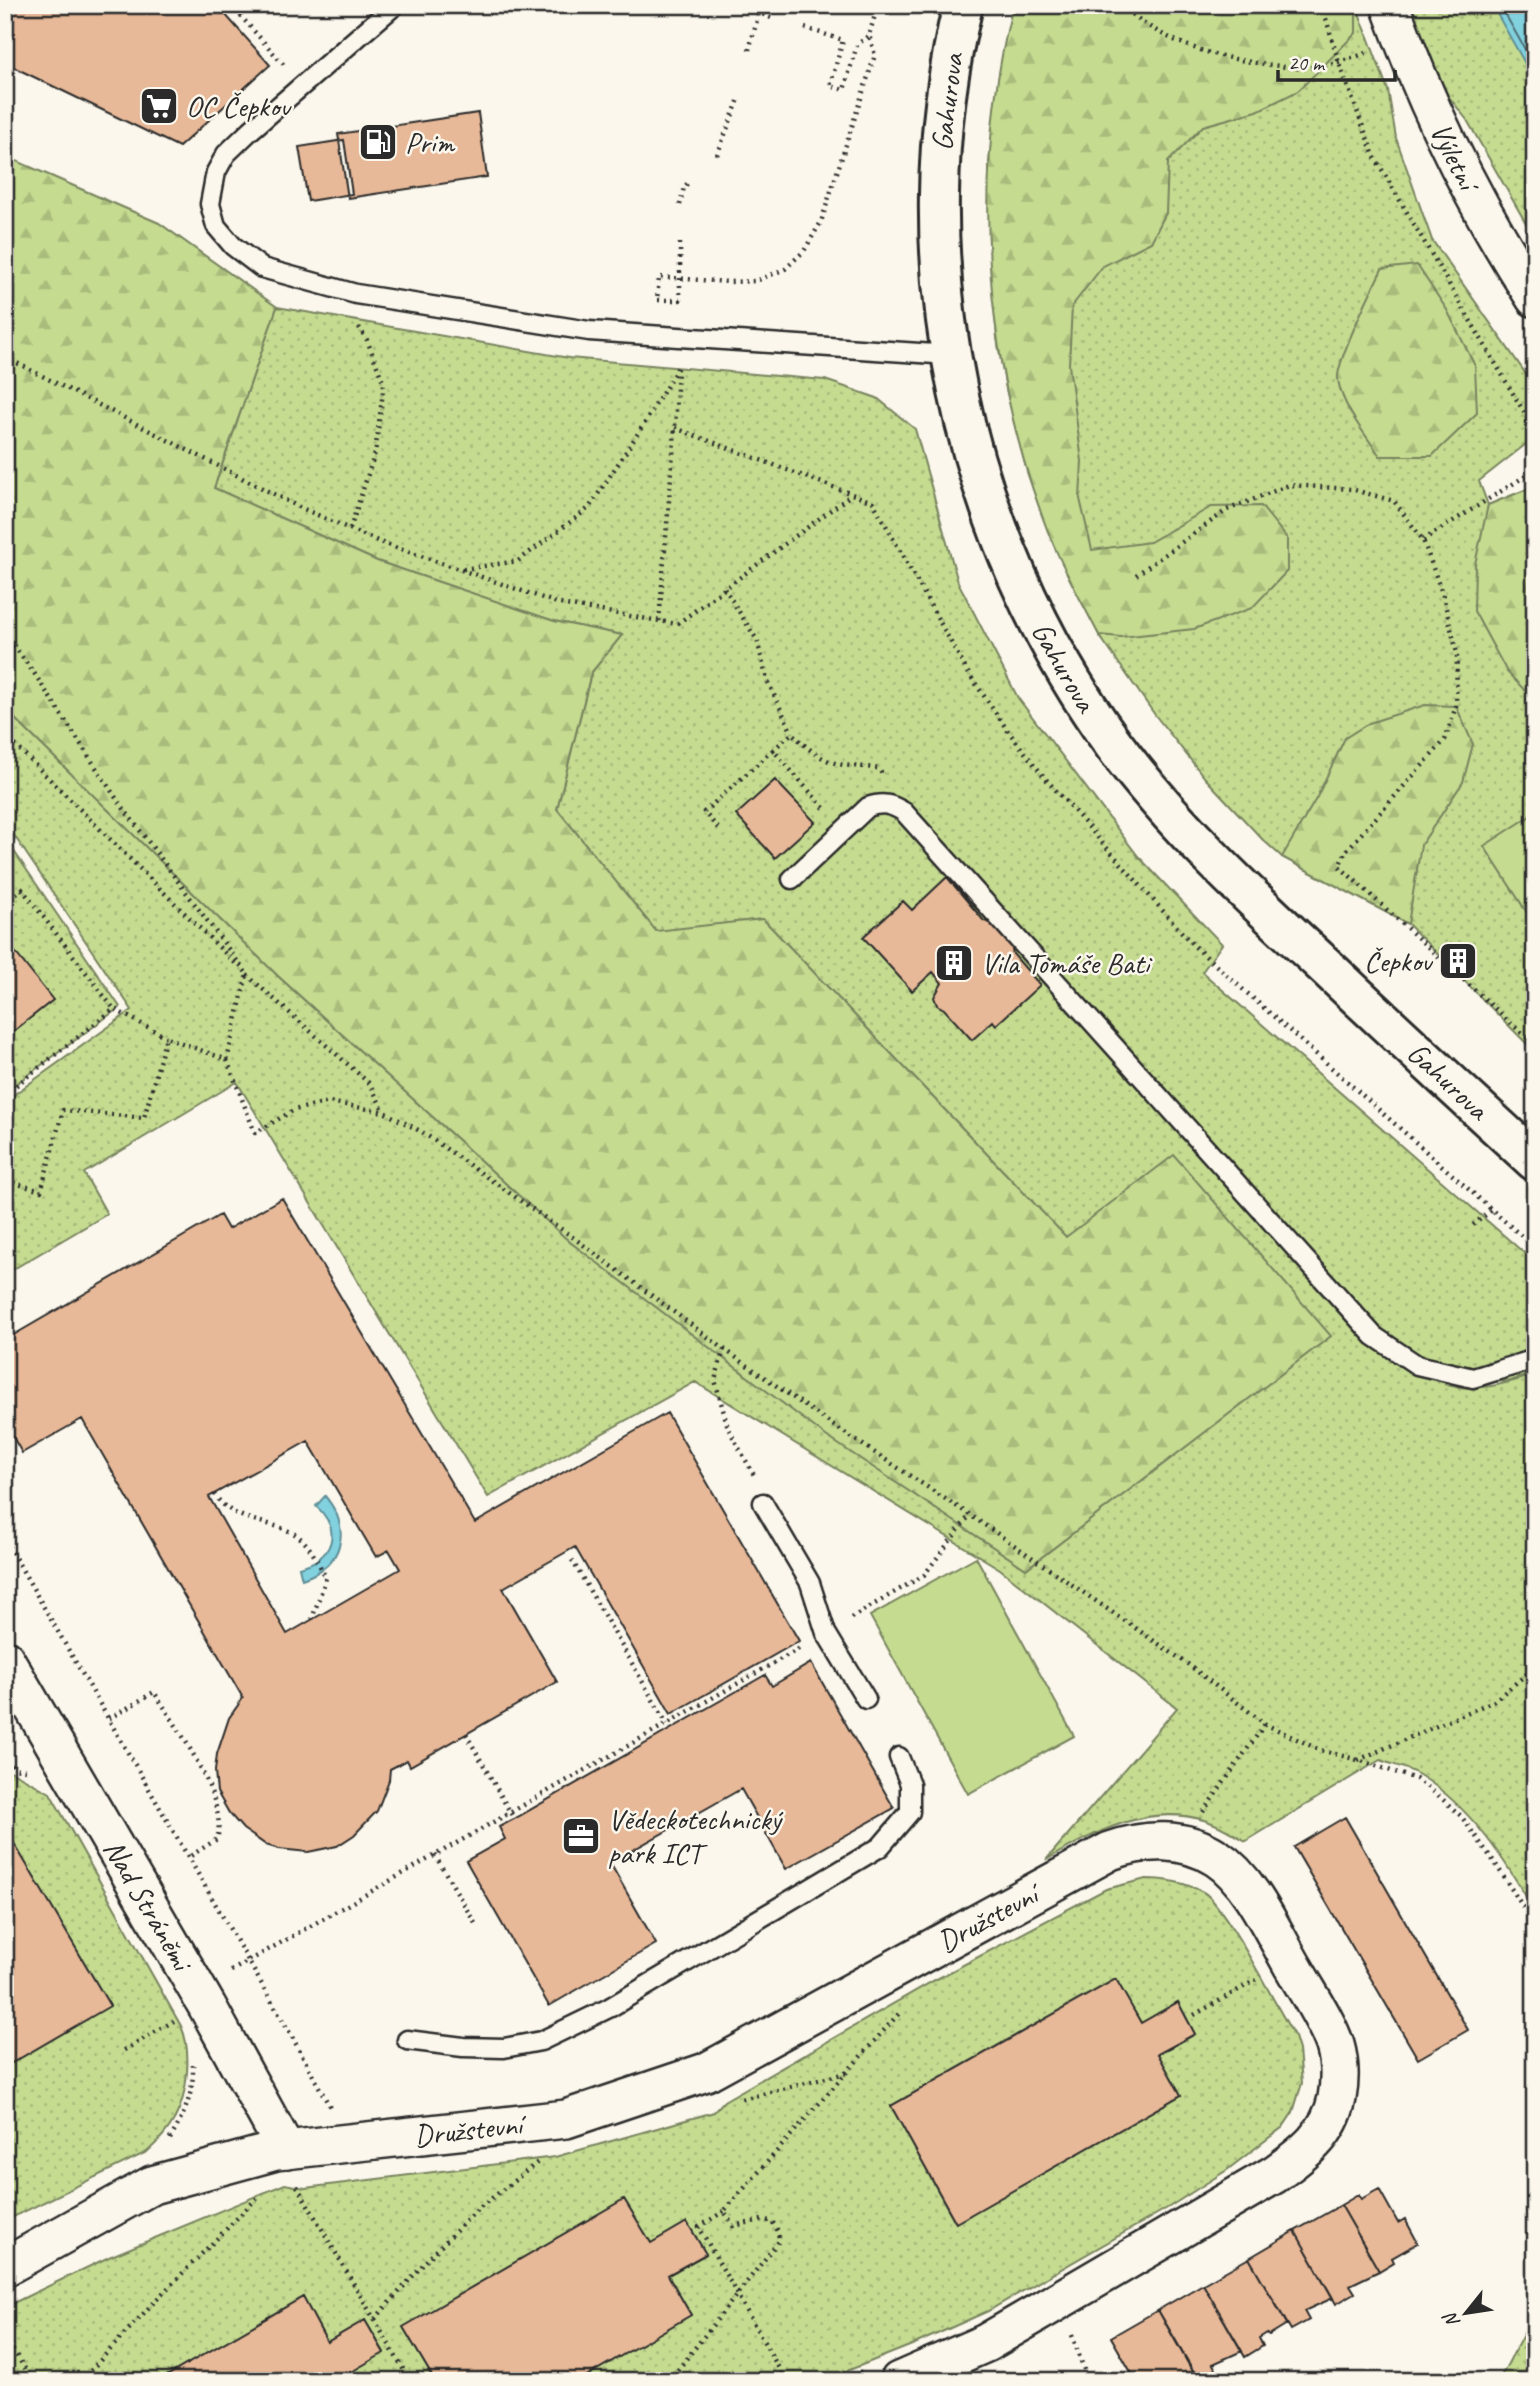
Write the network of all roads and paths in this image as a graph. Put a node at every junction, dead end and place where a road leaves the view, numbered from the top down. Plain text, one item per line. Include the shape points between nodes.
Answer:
1 (231, 5) edge
2 (395, 5) edge
3 (752, 5) edge
4 (878, 5) edge
5 (963, 5) edge
6 (1122, 5) edge
7 (1322, 5) edge
8 (1391, 5) edge
9 (759, 13) junction
10 (774, 19) dead end
11 (805, 28) dead end
12 (869, 35) junction
13 (749, 50) dead end
14 (1339, 63) junction
15 (303, 86) junction
16 (739, 99) dead end
17 (717, 155) dead end
18 (688, 183) dead end
19 (680, 205) dead end
20 (680, 243) dead end
21 (680, 278) junction
22 (326, 286) junction
23 (1535, 298) edge
24 (950, 355) junction
25 (5, 357) edge
26 (675, 428) junction
27 (1535, 430) edge
28 (1535, 470) edge
29 (852, 495) junction
30 (349, 529) junction
31 (1423, 540) junction
32 (459, 569) junction
33 (1136, 575) dead end
34 (724, 588) junction
35 (659, 621) junction
36 (5, 634) edge
37 (792, 733) junction
38 (5, 735) edge
39 (773, 750) junction
40 (886, 804) junction
41 (718, 828) dead end
42 (843, 830) junction
43 (792, 879) dead end
44 (5, 902) edge
45 (247, 974) junction
46 (114, 1009) junction
47 (166, 1037) junction
48 (1535, 1045) edge
49 (227, 1060) junction
50 (5, 1094) edge
51 (384, 1112) junction
52 (1535, 1161) edge
53 (5, 1180) edge
54 (1493, 1209) junction
55 (1473, 1225) dead end
56 (1535, 1248) edge
57 (724, 1349) junction
58 (1535, 1359) edge
59 (214, 1494) dead end
60 (763, 1503) joint
61 (970, 1515) junction
62 (6, 1542) edge
63 (572, 1560) dead end
64 (889, 1596) dead end
65 (312, 1619) dead end
66 (803, 1647) dead end
67 (5, 1659) edge
68 (1535, 1667) edge
69 (866, 1699) dead end
70 (109, 1719) junction
71 (667, 1724) junction
72 (1265, 1724) junction
73 (466, 1734) dead end
74 (5, 1752) edge
75 (899, 1757) dead end
76 (1358, 1760) junction
77 (30, 1772) dead end
78 (514, 1819) dead end
79 (1180, 1843) junction
80 (435, 1855) junction
81 (189, 1857) junction
82 (476, 1925) dead end
83 (1535, 1926) edge
84 (248, 1961) junction
85 (1266, 1975) dead end
86 (190, 2003) junction
87 (907, 2004) dead end
88 (1194, 2015) dead end
89 (407, 2040) dead end
90 (124, 2050) dead end
91 (193, 2062) dead end
92 (846, 2073) junction
93 (741, 2099) dead end
94 (167, 2143) dead end
95 (349, 2143) junction
96 (540, 2161) dead end
97 (290, 2165) junction
98 (260, 2196) dead end
99 (724, 2211) junction
100 (5, 2267) edge
101 (737, 2294) junction
102 (1059, 2300) junction
103 (375, 2319) junction
104 (5, 2339) edge
105 (886, 2374) edge
106 (33, 2381) edge
107 (81, 2381) edge
108 (410, 2381) edge
109 (669, 2381) edge
110 (786, 2381) edge
111 (840, 2381) edge
112 (1088, 2381) edge

1 - 15 path
2 - 15 lane
3 - 9 path
4 - 12 path
5 - 24 street, Gahurova via 945,101 937,208
6 - 14 path via 1154,30 1238,61 1302,68
7 - 14 path
8 - 23 street, Výletní via 1458,165
9 - 10 path
9 - 13 path
11 - 12 path via 843,40 830,86 844,90 857,45
12 - 21 path via 875,55 821,222 804,251 785,269 756,281
14 - 27 path via 1374,156
15 - 22 lane via 226,153 216,172 210,204 216,226 262,268
16 - 17 path
18 - 19 path
20 - 21 path
21 - 21 path via 680,300 657,300 659,277
22 - 24 lane via 589,331
22 - 30 path via 367,340 384,384 375,453
24 - 52 street, Gahurova via 1000,537 1054,650 1115,746 1213,860
25 - 30 path
26 - 29 path
26 - 32 path via 678,367 589,508 518,561
26 - 35 path
28 - 31 path
29 - 34 path
29 - 54 path via 873,502 967,670 1008,731 1194,946
30 - 32 path
31 - 33 path via 1395,501 1351,489 1289,485 1227,510
31 - 48 path via 1457,653 1457,706 1446,740 1346,851 1339,866
32 - 35 path via 560,604
34 - 35 path via 677,624
34 - 37 path via 757,640 767,680
36 - 45 path via 118,801
37 - 39 path
37 - 40 path via 824,758 879,769 886,781
38 - 45 path
39 - 41 path via 704,812
39 - 42 path
40 - 42 lane via 868,807
40 - 58 lane via 904,812 1374,1336 1417,1365 1473,1378
42 - 43 lane
44 - 46 path via 22,889
45 - 49 path
45 - 51 path via 370,1084
46 - 47 path
46 - 50 path
47 - 49 path
47 - 53 path via 144,1118 63,1110 41,1191
49 - 51 path via 255,1133 294,1110 330,1102
51 - 57 path via 444,1147
54 - 55 path
54 - 56 path
57 - 60 path via 715,1380 728,1428 765,1494
57 - 61 path
59 - 65 path via 223,1506 242,1517 295,1534 314,1554 326,1578
60 - 69 lane via 810,1583 826,1633
61 - 64 path via 924,1575
61 - 72 path via 1185,1662
62 - 70 path
63 - 71 path
66 - 71 path
67 - 86 street, Nad Stráněmi
68 - 76 path via 1494,1701
70 - 81 path
70 - 81 path via 154,1692 188,1747 215,1801 219,1824 217,1839
71 - 80 path
72 - 76 path via 1320,1750
72 - 79 path
73 - 78 path, bridge
74 - 77 path via 14,1768
75 - 89 lane via 910,1784 910,1812 880,1847 609,2008 541,2041 504,2048
76 - 83 path via 1416,1779 1454,1810
79 - 95 street, Družstevní via 1141,1842 1110,1851 706,2072 566,2119
79 - 102 street, Družstevní via 1219,1859 1251,1895 1336,2047 1340,2073 1337,2100 1318,2139 1275,2174
80 - 82 path
80 - 84 path
81 - 84 path
84 - 86 path
84 - 95 path
85 - 88 path
86 - 90 path
86 - 97 street, Nad Stráněmi
87 - 92 path
91 - 94 path via 191,2096
92 - 93 path
92 - 99 path
95 - 97 street, Družstevní
96 - 103 path via 478,2209
97 - 100 street, Družstevní via 152,2185
97 - 103 path
98 - 107 path
99 - 101 path via 698,2227
99 - 101 path via 733,2226 772,2221 778,2231 779,2241
101 - 109 path
101 - 110 path
102 - 105 street, Družstevní via 986,2343
102 - 112 path
103 - 108 path
104 - 106 path
105 - 111 path

